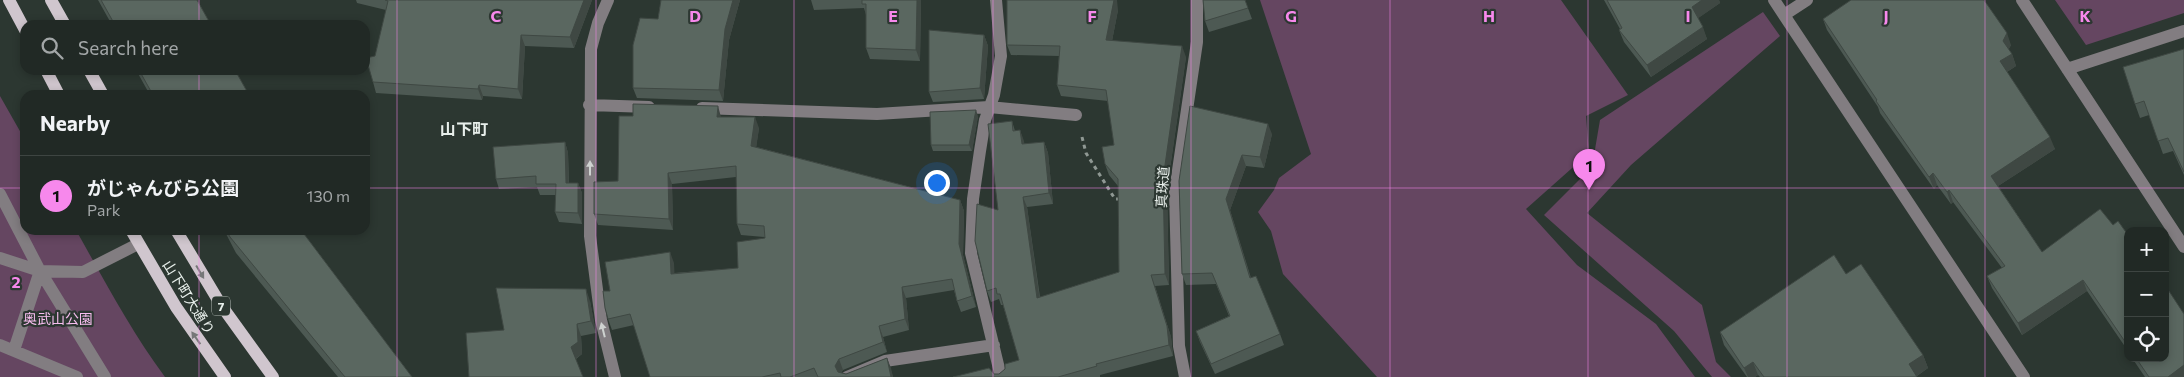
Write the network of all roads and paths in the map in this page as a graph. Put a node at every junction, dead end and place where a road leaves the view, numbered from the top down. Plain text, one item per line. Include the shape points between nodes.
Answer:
1 (9, 0) edge
2 (51, 0) edge
3 (608, 0) edge
4 (996, 0) edge
5 (1197, 0) edge
6 (1774, 0) edge
7 (1807, 0) edge
8 (2022, 0) edge
9 (1784, 15) junction
10 (62, 20) edge
11 (20, 21) edge
12 (2184, 31) edge
13 (2067, 69) junction
14 (49, 75) edge
15 (92, 75) edge
16 (56, 90) edge
17 (99, 90) edge
18 (589, 105) junction
19 (659, 107) edge
20 (990, 107) junction
21 (689, 108) edge
22 (1076, 115) joint
23 (0, 194) edge
24 (1125, 198) edge
25 (20, 232) edge
26 (21, 235) edge
27 (134, 235) edge
28 (179, 235) edge
29 (138, 244) junction
30 (2184, 247) edge
31 (0, 258) edge
32 (40, 271) junction
33 (0, 345) edge
34 (994, 345) junction
35 (14, 350) junction
36 (77, 377) edge
37 (105, 377) edge
38 (225, 377) edge
39 (273, 377) edge
40 (615, 377) edge
41 (847, 377) edge
42 (1001, 377) edge
43 (1185, 377) edge
44 (2024, 377) edge

1 - 11 main road
2 - 10 main road
3 - 18 street via 591,49
4 - 20 street via 1001,56
5 - 43 street, 真珠道 via 1197,42 1174,191 1179,346
6 - 9 street
7 - 9 street
8 - 13 street
9 - 44 street
12 - 13 street
13 - 30 street
14 - 16 main road
15 - 17 main road
18 - 19 street
40 -> 18 street via 601,320 590,236
20 - 21 street via 877,114
20 - 22 street
20 - 34 street via 985,120 974,199 971,253
22 - 24 path via 1086,153 1116,199
23 - 25 street
26 - 32 street
27 - 29 main road, 山下町大通り
28 -> 39 main road, 山下町大通り / 7 via 221,305
29 - 32 street via 83,272
38 -> 29 main road, 山下町大通り via 194,336
31 - 32 street
32 - 35 street
32 - 37 street
33 - 35 street
34 - 41 street via 885,361
34 - 42 street
35 - 36 street

